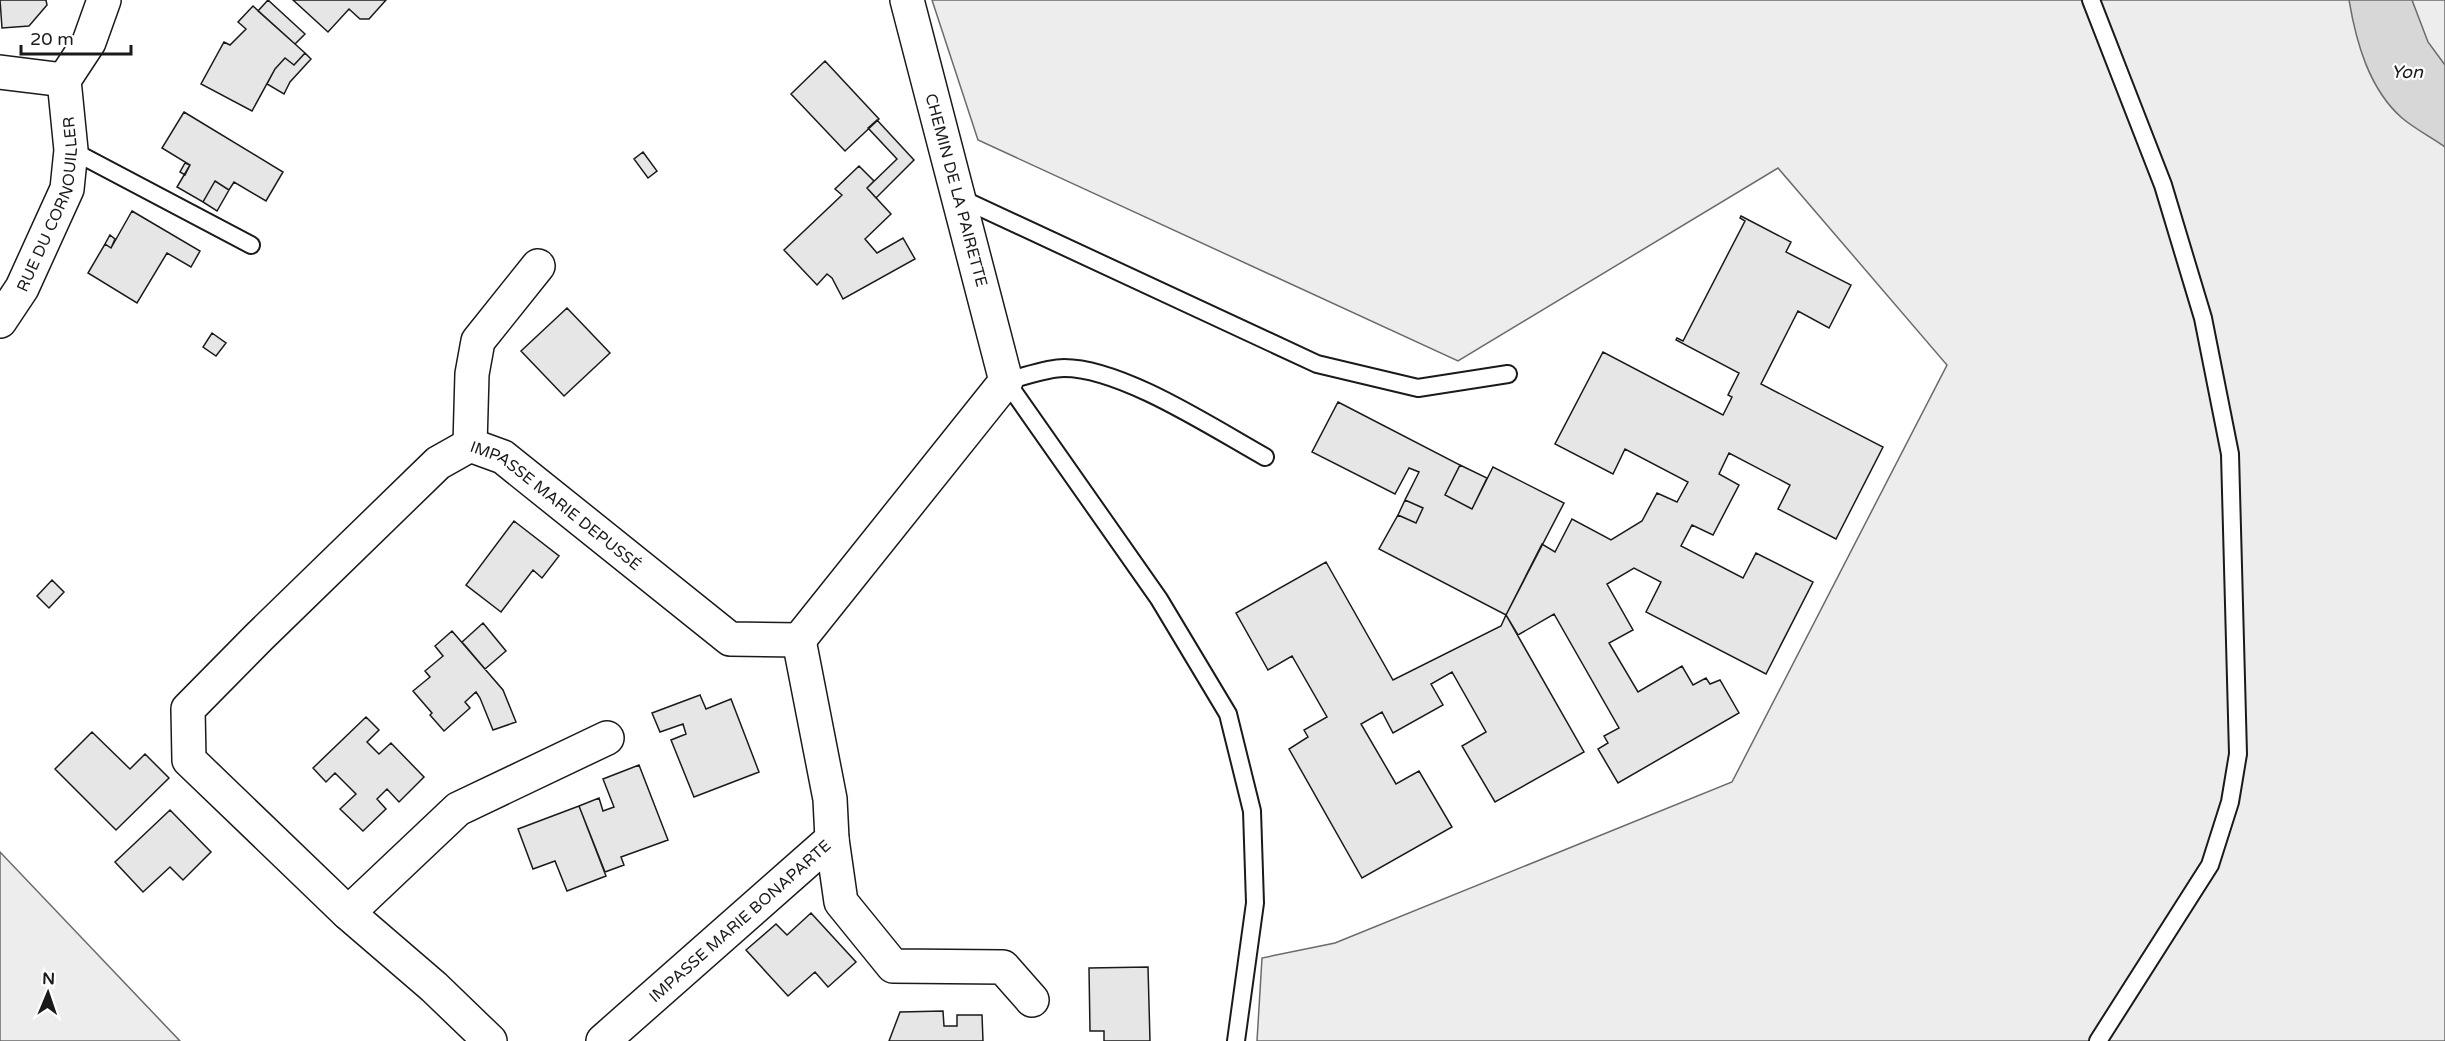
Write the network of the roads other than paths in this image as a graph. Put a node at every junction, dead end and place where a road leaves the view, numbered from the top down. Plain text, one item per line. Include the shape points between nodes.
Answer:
1 (104, 0) edge
2 (907, 0) edge
3 (2091, 0) edge
4 (0, 72) edge
5 (64, 80) junction
6 (70, 150) junction
7 (960, 198) junction
8 (251, 245) dead end
9 (538, 266) dead end
10 (0, 321) edge
11 (1508, 374) dead end
12 (1006, 381) junction
13 (470, 445) junction
14 (1265, 457) dead end
15 (799, 640) junction
16 (607, 738) dead end
17 (832, 839) junction
18 (348, 913) junction
19 (1032, 1000) dead end
20 (490, 1041) edge
21 (603, 1041) edge
22 (1236, 1041) edge
23 (2098, 1041) edge

1 - 5 street via 88,42
2 - 7 street, CHEMIN DE LA PAIRETTE
3 - 23 lane via 2166,196 2203,318 2230,454 2238,754 2230,802 2210,865
4 - 5 street
5 - 6 street, RUE DU CORNOUILLER
6 - 8 lane
6 - 10 street, RUE DU CORNOUILLER via 67,189 22,288
7 - 11 lane via 1317,364 1418,388
7 - 12 street, CHEMIN DE LA PAIRETTE
9 - 13 street via 478,341 472,374
12 - 14 lane via 1062,368 1090,370 1143,390
12 - 15 street
12 - 22 lane via 1159,599 1228,714 1252,811 1254,903
13 - 15 street, IMPASSE MARIE DEPUSSÉ via 504,457 730,639
13 - 18 street, IMPASSE MARIE DEPUSSÉ via 438,464 188,710 189,760
15 - 17 street, IMPASSE MARIE BONAPARTE via 830,799
16 - 18 street via 458,809
17 - 19 street via 841,902 893,966 1003,967
17 - 21 street, IMPASSE MARIE BONAPARTE
18 - 20 street, IMPASSE MARIE DEPUSSÉ

